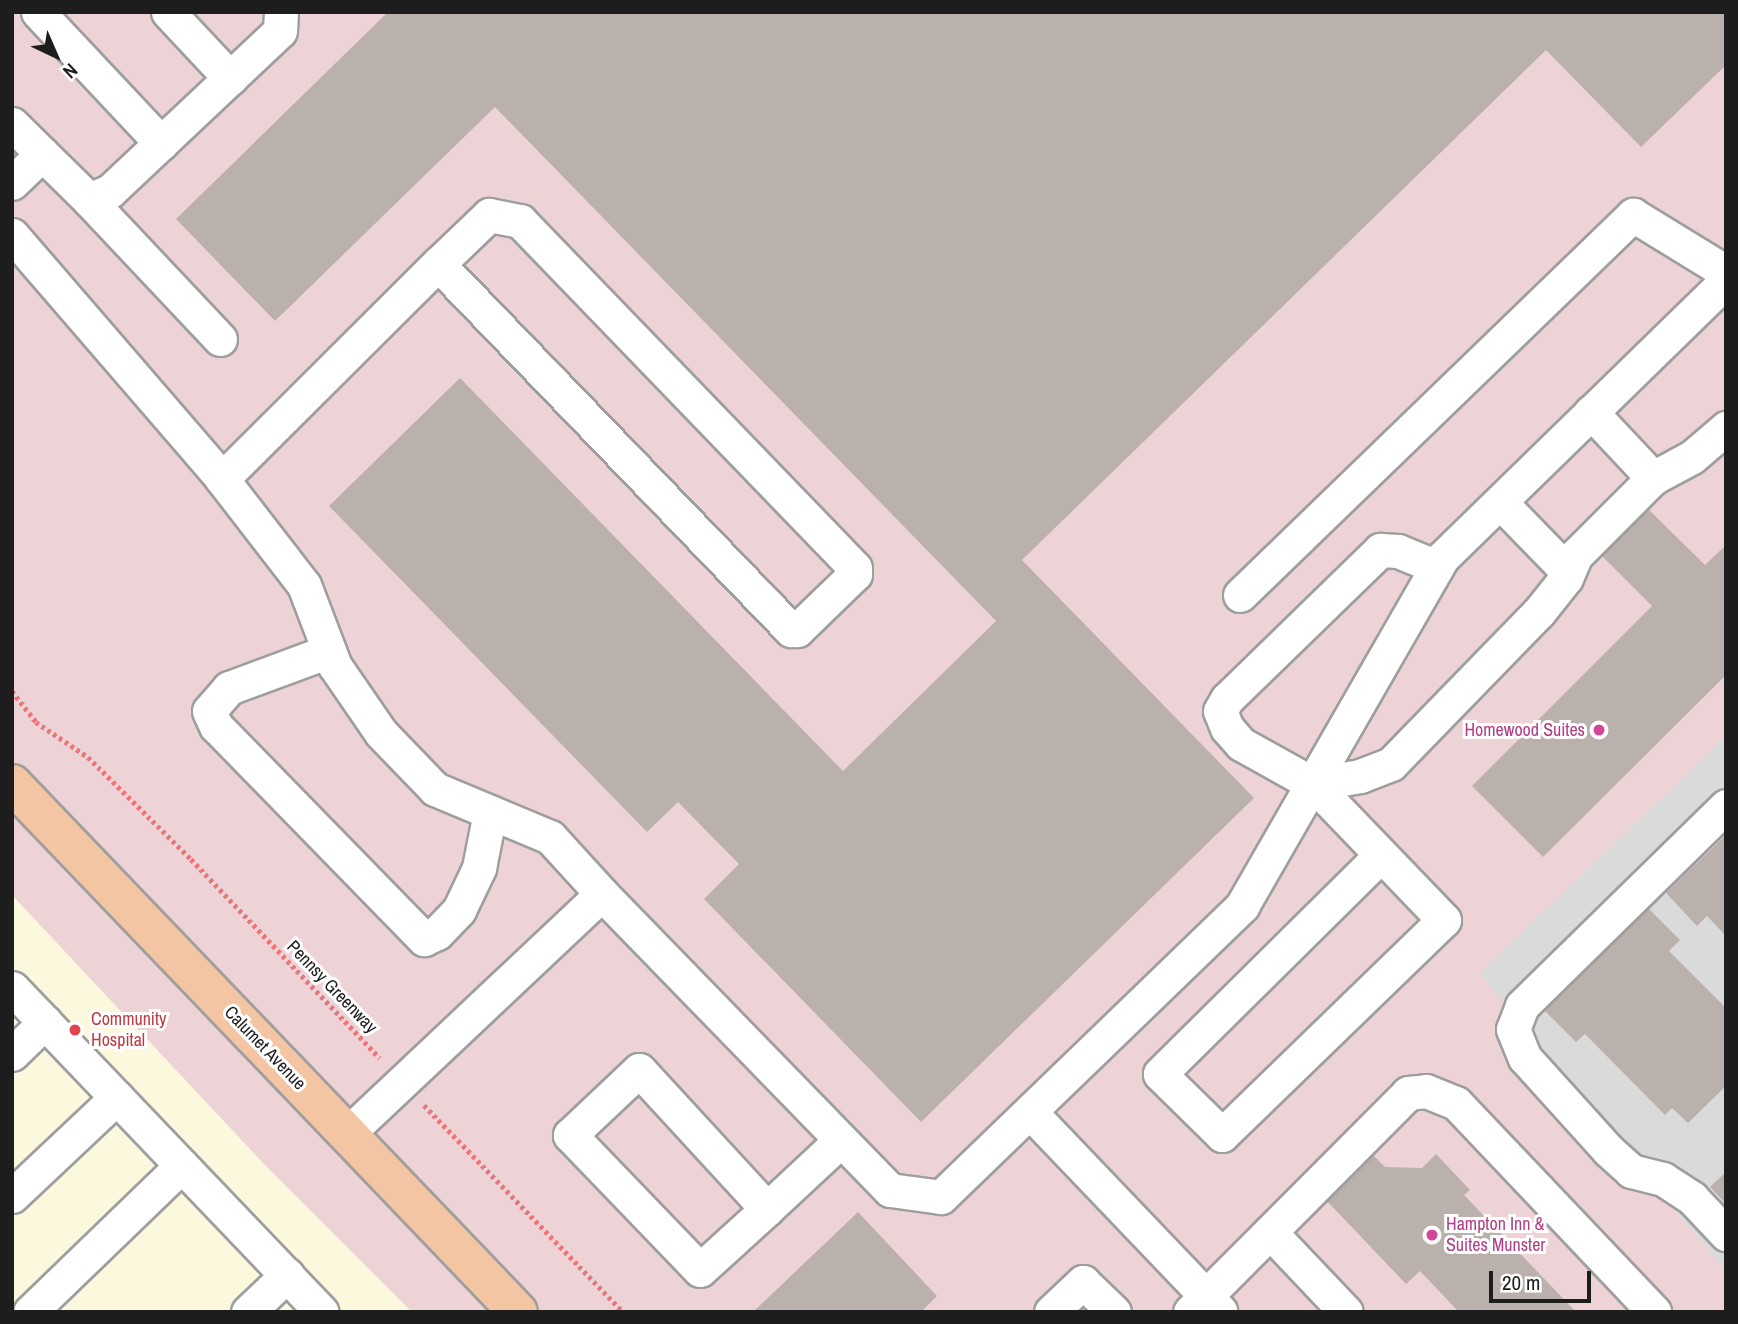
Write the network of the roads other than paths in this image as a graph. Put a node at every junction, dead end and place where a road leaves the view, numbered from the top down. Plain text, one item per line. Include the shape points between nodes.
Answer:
1 (38, 12) edge
2 (168, 12) edge
3 (282, 12) edge
4 (230, 78) junction
5 (12, 124) edge
6 (161, 142) junction
7 (42, 154) junction
8 (12, 183) edge
9 (89, 200) junction
10 (12, 235) edge
11 (438, 264) junction
12 (1726, 272) edge
13 (1726, 281) edge
14 (220, 339) dead end
15 (1591, 412) junction
16 (1726, 428) edge
17 (1653, 478) junction
18 (222, 479) junction
19 (1500, 502) junction
20 (1437, 567) junction
21 (1568, 572) junction
22 (1240, 595) dead end
23 (329, 652) junction
24 (12, 784) edge
25 (1313, 784) junction
26 (1726, 806) edge
27 (491, 812) junction
28 (1381, 855) junction
29 (602, 894) junction
30 (12, 988) edge
31 (45, 1022) junction
32 (12, 1054) edge
33 (117, 1097) junction
34 (1031, 1113) junction
35 (347, 1134) junction
36 (841, 1140) junction
37 (182, 1165) junction
38 (12, 1196) edge
39 (767, 1209) junction
40 (1270, 1232) junction
41 (1726, 1234) edge
42 (287, 1275) junction
43 (1206, 1307) edge
44 (30, 1312) edge
45 (248, 1312) edge
46 (322, 1312) edge
47 (518, 1312) edge
48 (1051, 1312) edge
49 (1114, 1312) edge
50 (1346, 1312) edge
51 (1654, 1312) edge

1 - 6 lane
2 - 4 lane
3 - 4 lane via 280,31
4 - 6 lane
5 - 7 lane
6 - 9 lane via 110,191
7 - 8 lane
7 - 9 lane
9 - 14 lane
10 - 18 lane
11 - 11 lane via 489,215 520,221 855,568 855,574 797,630 791,630
11 - 18 lane
12 - 22 lane via 1633,215
13 - 15 lane
15 - 17 lane
15 - 19 lane
16 - 17 lane via 1692,457
17 - 21 lane via 1576,555
18 - 23 lane via 304,585
19 - 20 lane
19 - 21 lane
20 - 25 lane
20 - 25 lane via 1398,551 1380,550 1220,711 1241,744
21 - 25 lane via 1539,612 1391,764 1360,776
23 - 27 lane via 381,733 435,789
23 - 27 lane via 229,688 209,711 216,726 424,939 459,911 480,868
24 - 35 main road, Calumet Avenue
25 - 28 lane
25 - 34 lane via 1242,905
26 - 41 lane via 1522,1006 1513,1030 1525,1058 1608,1150 1632,1171 1663,1179 1692,1198
27 - 29 lane via 550,837
28 - 28 lane via 1444,920 1222,1135 1160,1074
29 - 35 lane
29 - 36 lane
30 - 31 lane
31 - 32 lane
31 - 33 lane
33 - 37 lane
33 - 38 lane
34 - 36 lane via 941,1197 890,1190
34 - 43 lane
35 - 47 main road, Calumet Avenue
36 - 39 lane
37 - 42 lane
37 - 44 lane
39 - 39 lane via 700,1270 570,1135 639,1070
40 - 43 lane
40 - 50 lane
40 - 51 lane via 1408,1094 1426,1091 1456,1103
42 - 45 lane
42 - 46 lane
48 - 49 lane via 1083,1282

